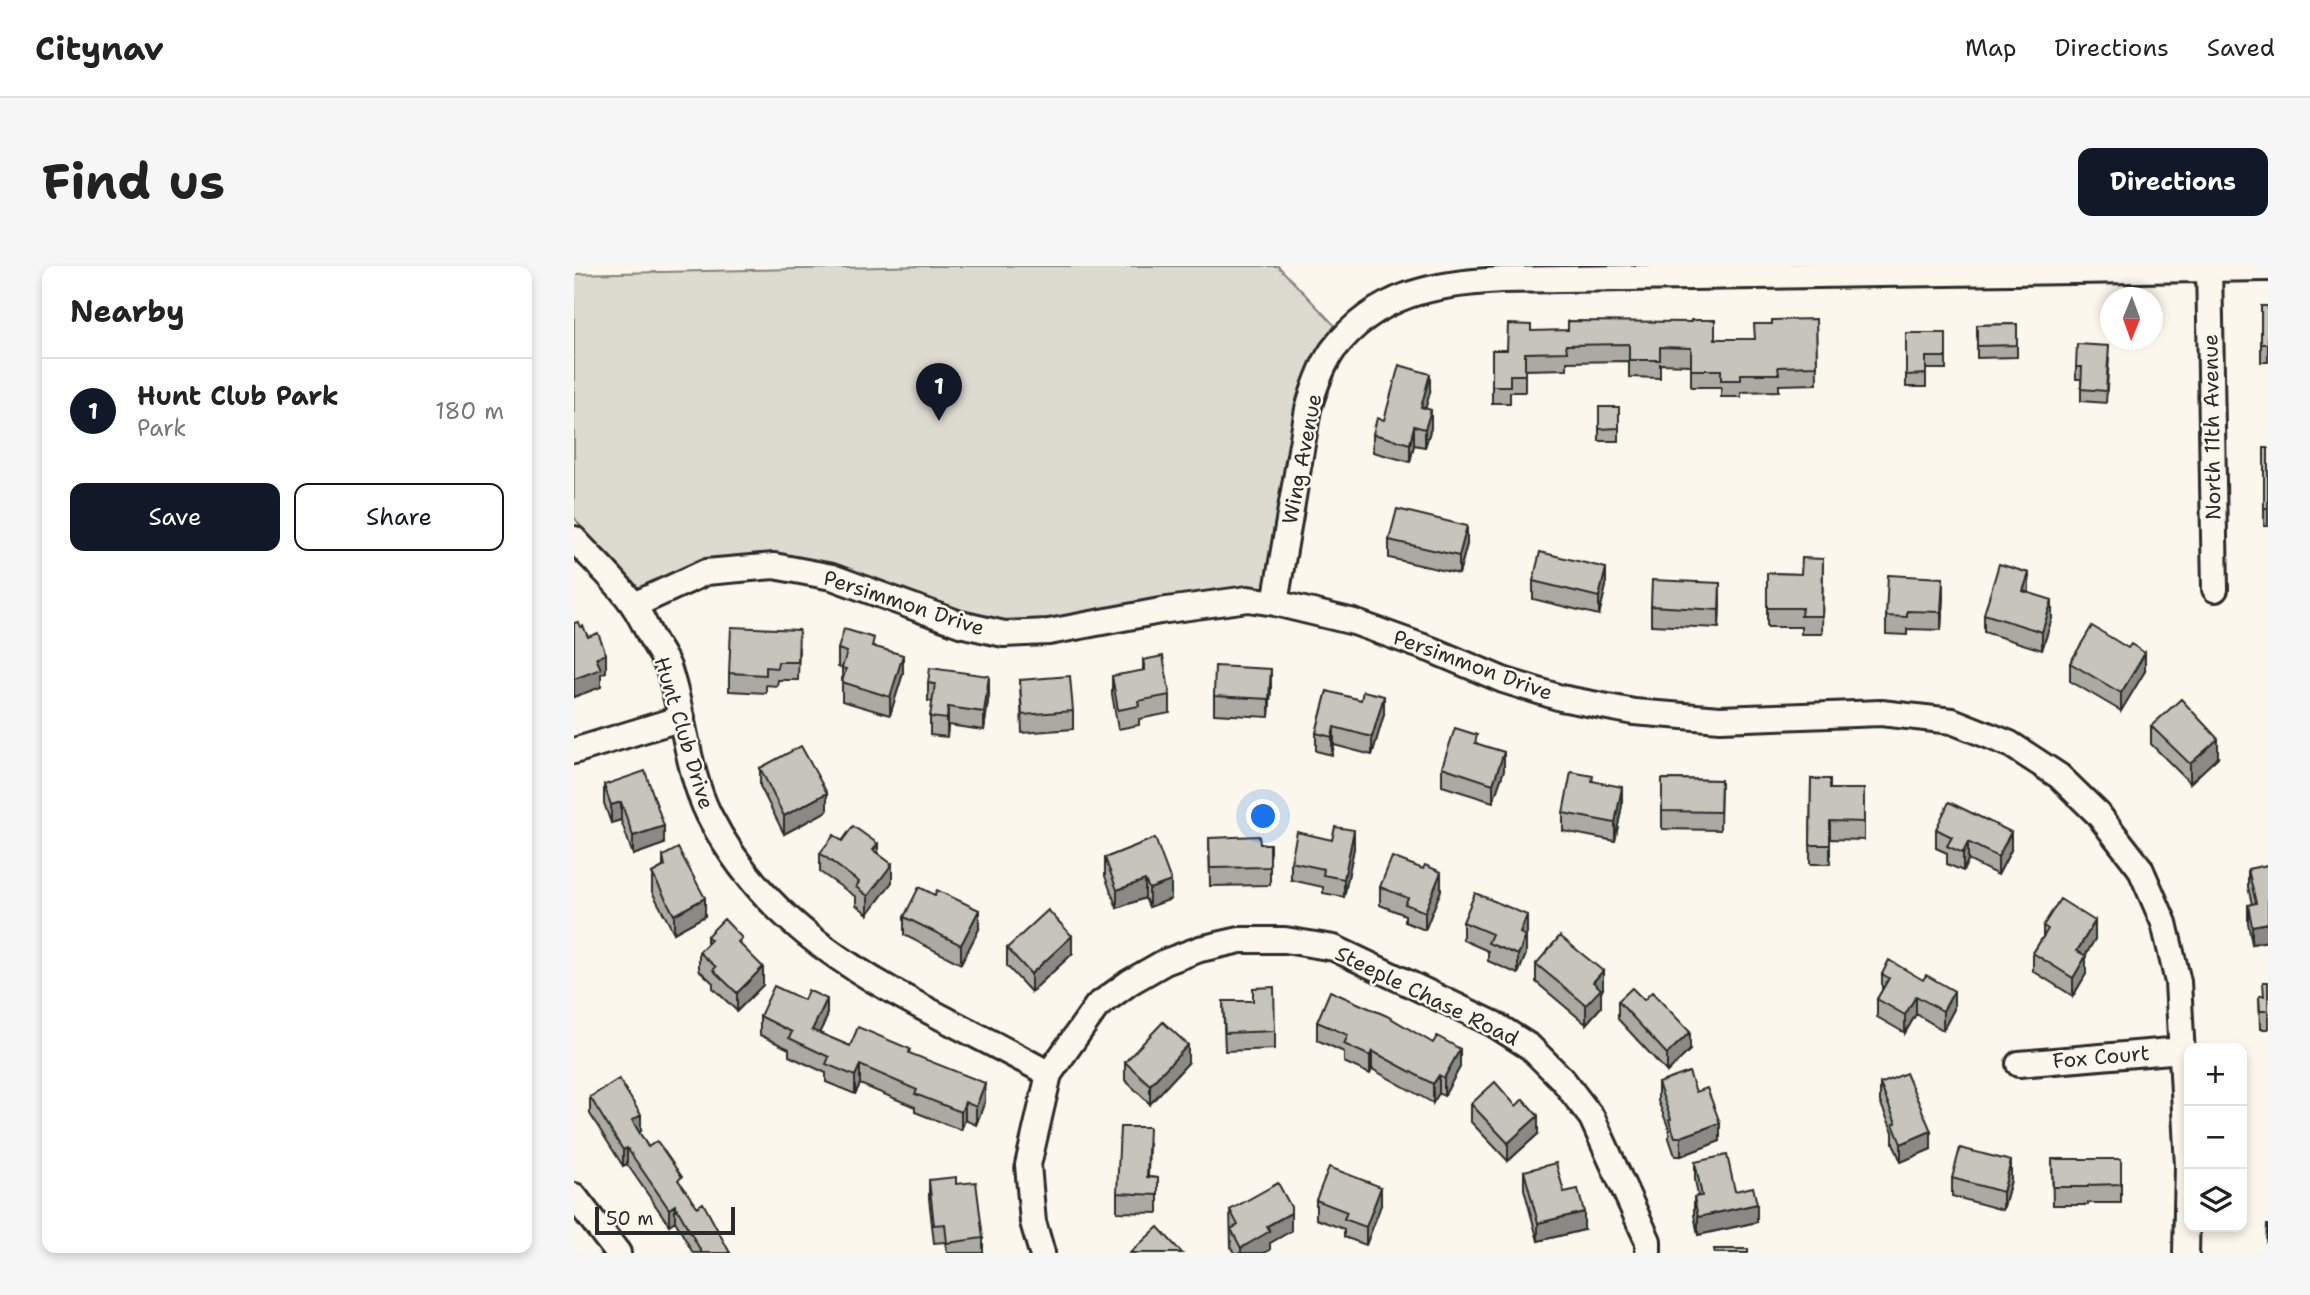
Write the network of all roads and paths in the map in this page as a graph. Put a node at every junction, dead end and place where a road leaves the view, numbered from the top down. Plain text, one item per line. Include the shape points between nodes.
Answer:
1 (2209, 267) edge
2 (2268, 268) edge
3 (1858, 270) edge
4 (1500, 273) edge
5 (574, 539) edge
6 (2215, 589) dead end
7 (1275, 603) junction
8 (634, 605) junction
9 (682, 718) junction
10 (574, 751) edge
11 (2182, 1050) junction
12 (2019, 1064) dead end
13 (1049, 1074) junction
14 (574, 1196) edge
15 (618, 1253) edge
16 (1042, 1253) edge
17 (1648, 1253) edge
18 (2186, 1253) edge

1 - 2 street, Wing Avenue
1 - 3 street, Wing Avenue
1 - 6 street, North 11th Avenue
3 - 4 street, Wing Avenue
4 - 7 street, Wing Avenue via 1383,304 1333,350 1308,409
5 - 8 street, Hunt Club Drive
7 - 8 street, Persimmon Drive via 1248,599 1049,632 1004,634 960,624 832,578 774,566 706,572
7 - 11 street, Persimmon Drive via 1353,622 1561,698 1622,710 1720,719 1881,713 1952,721 2010,744 2079,795 2140,868 2164,923 2175,970
8 - 9 street, Hunt Club Drive via 667,664
9 - 10 street
9 - 13 street, Hunt Club Drive via 708,812 757,887 786,918 857,972
11 - 12 street, Fox Court
11 - 18 street, Persimmon Drive via 2188,1166
13 - 16 street via 1028,1165 1033,1222
13 - 17 street, Steeple Chase Road via 1097,1006 1165,962 1240,940 1285,940 1334,948 1494,1024 1530,1047 1592,1118 1648,1241
14 - 15 street

